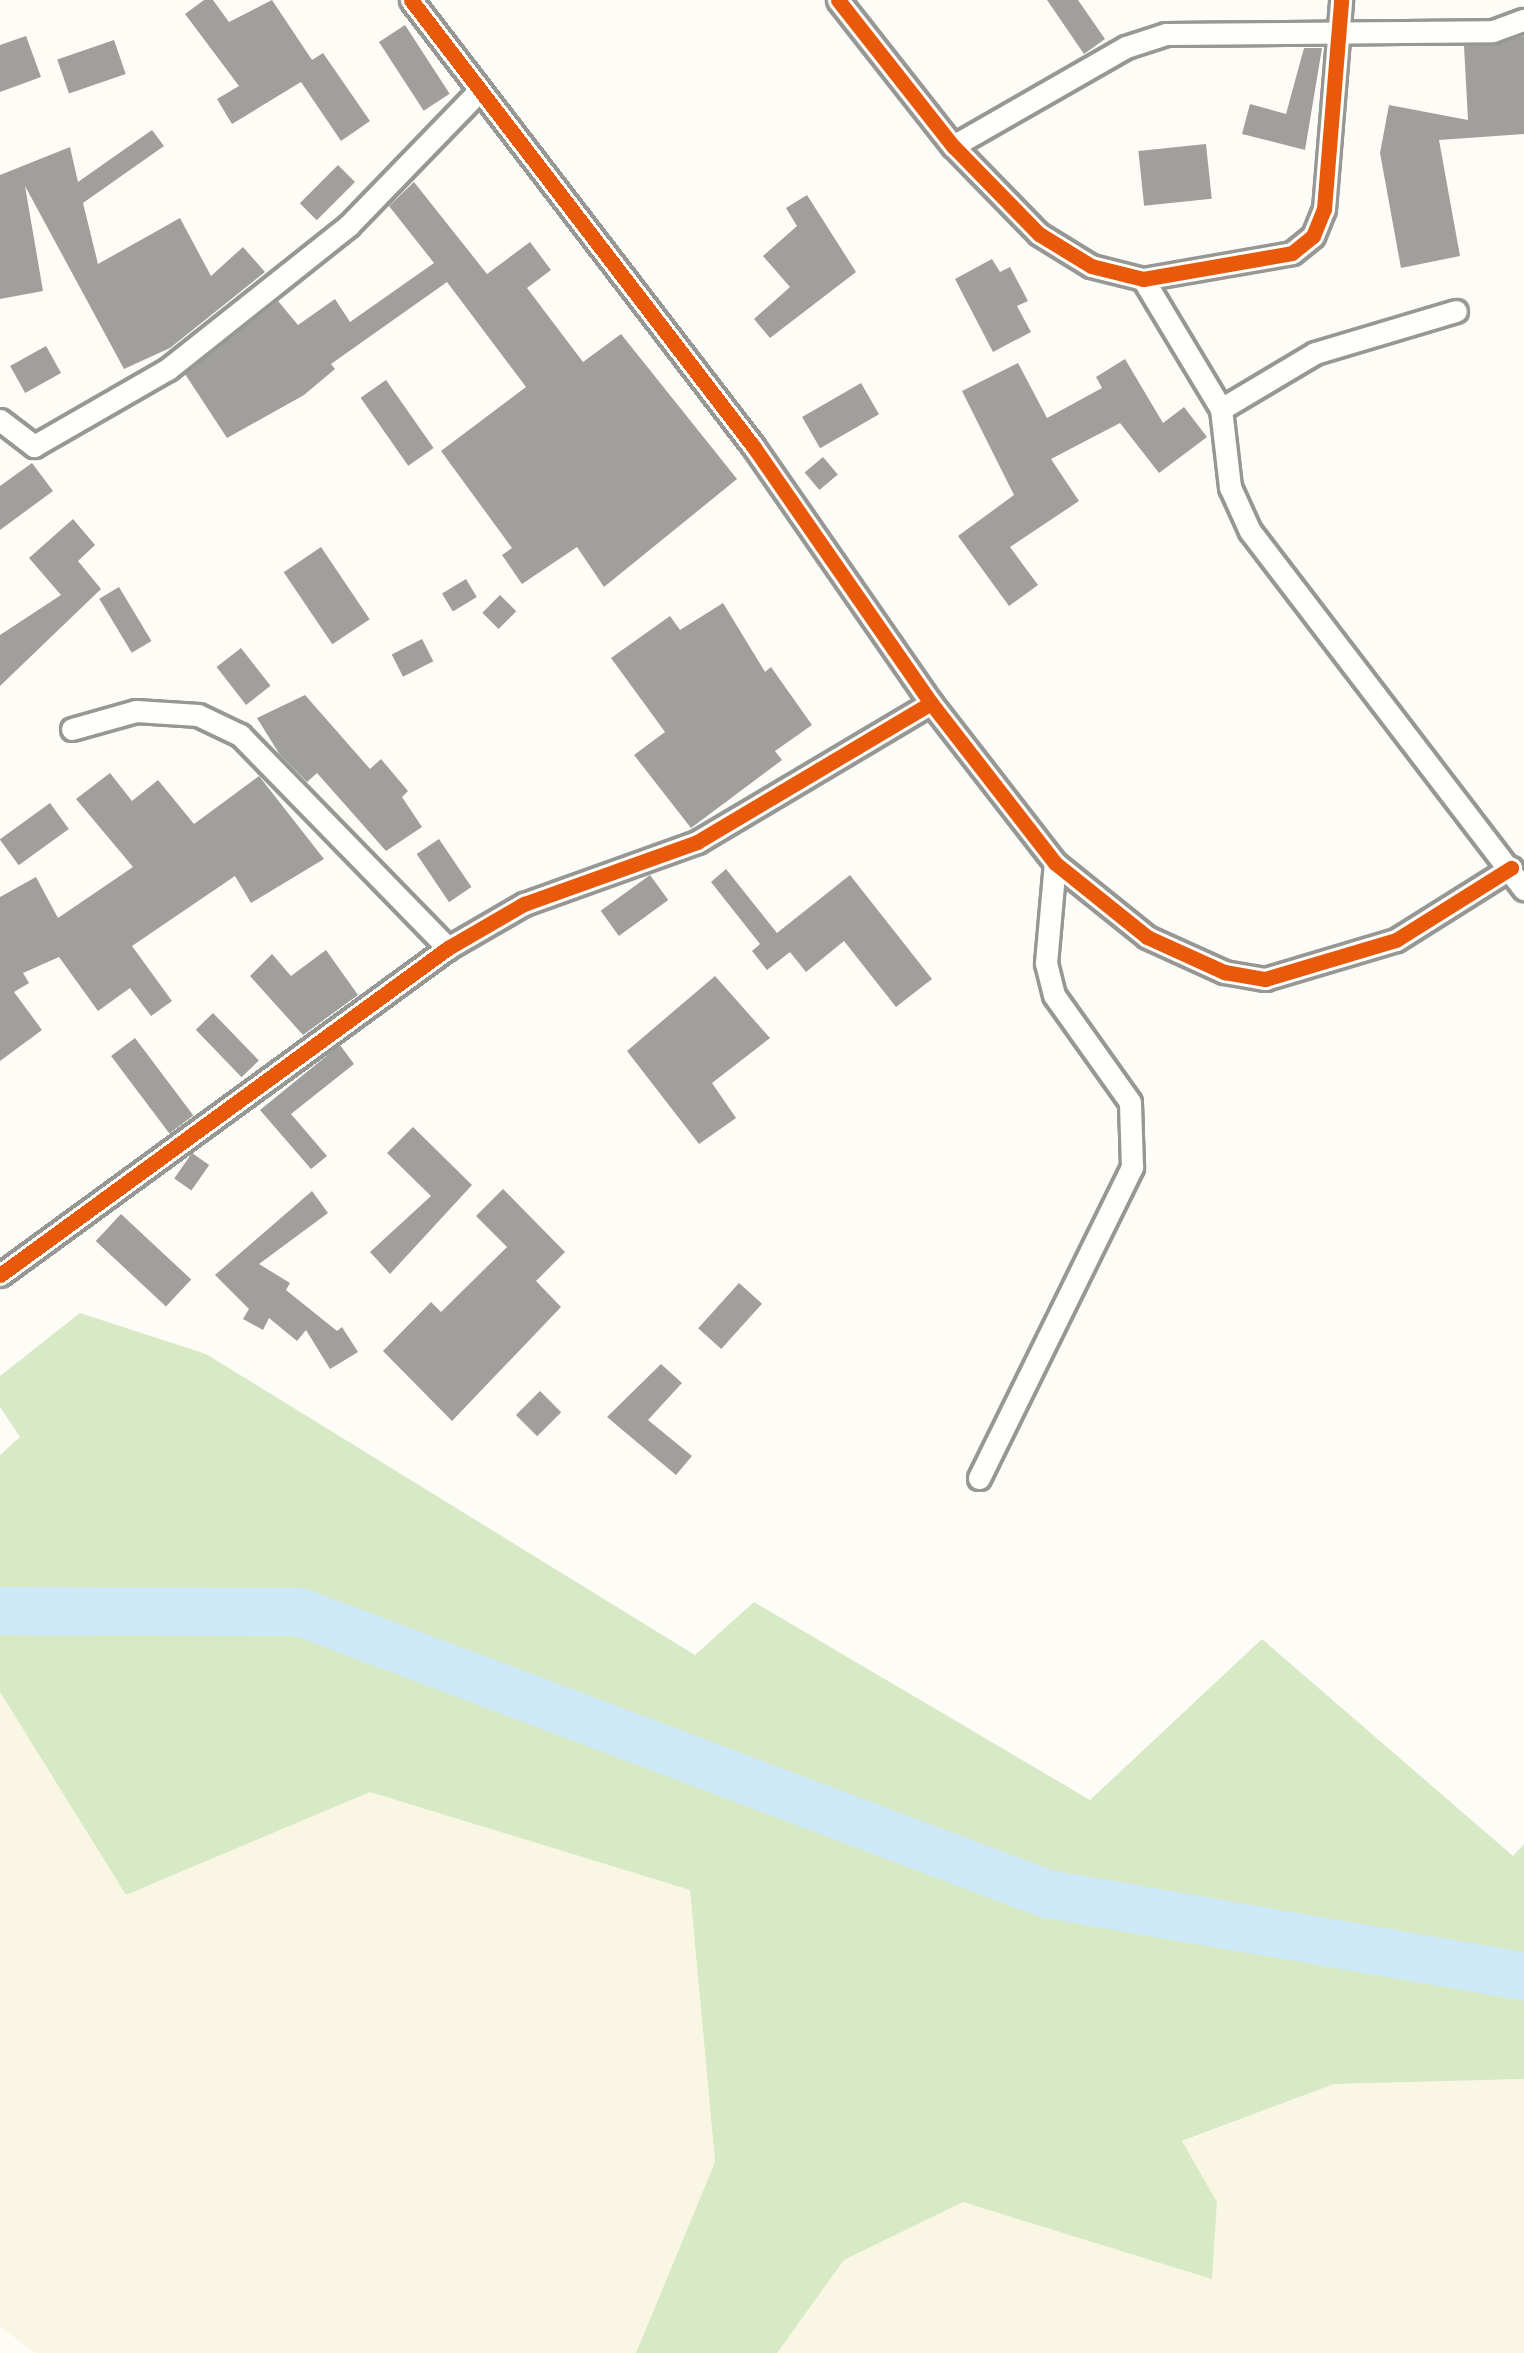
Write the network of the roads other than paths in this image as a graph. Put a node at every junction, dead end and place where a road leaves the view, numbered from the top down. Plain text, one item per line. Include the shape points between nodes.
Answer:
1 (411, 0) edge
2 (838, 0) edge
3 (1341, 0) edge
4 (1524, 20) edge
5 (1344, 32) junction
6 (478, 92) junction
7 (953, 146) junction
8 (1144, 279) junction
9 (1456, 310) dead end
10 (1221, 409) junction
11 (0, 420) edge
12 (931, 703) junction
13 (72, 729) dead end
14 (1055, 863) junction
15 (1511, 868) junction
16 (1524, 889) edge
17 (448, 948) junction
18 (0, 1274) edge
19 (979, 1478) dead end

1 - 6 street
2 - 7 street
3 - 5 street
4 - 5 street via 1493,31
5 - 7 street via 1166,34 1126,47
5 - 8 street via 1324,209 1312,236 1292,253
6 - 11 street via 349,225 168,369 34,446
6 - 12 street via 753,446
7 - 8 street via 1039,234 1090,266
8 - 10 street
9 - 10 street via 1315,353
10 - 15 street via 1230,487 1250,531
12 - 14 street
12 - 17 street via 697,842 524,904
13 - 17 street via 136,711 198,715 240,735
14 - 15 street via 1147,937 1224,972 1265,979 1396,940
14 - 19 street via 1050,979 1130,1102 1132,1167
15 - 16 street
17 - 18 street

